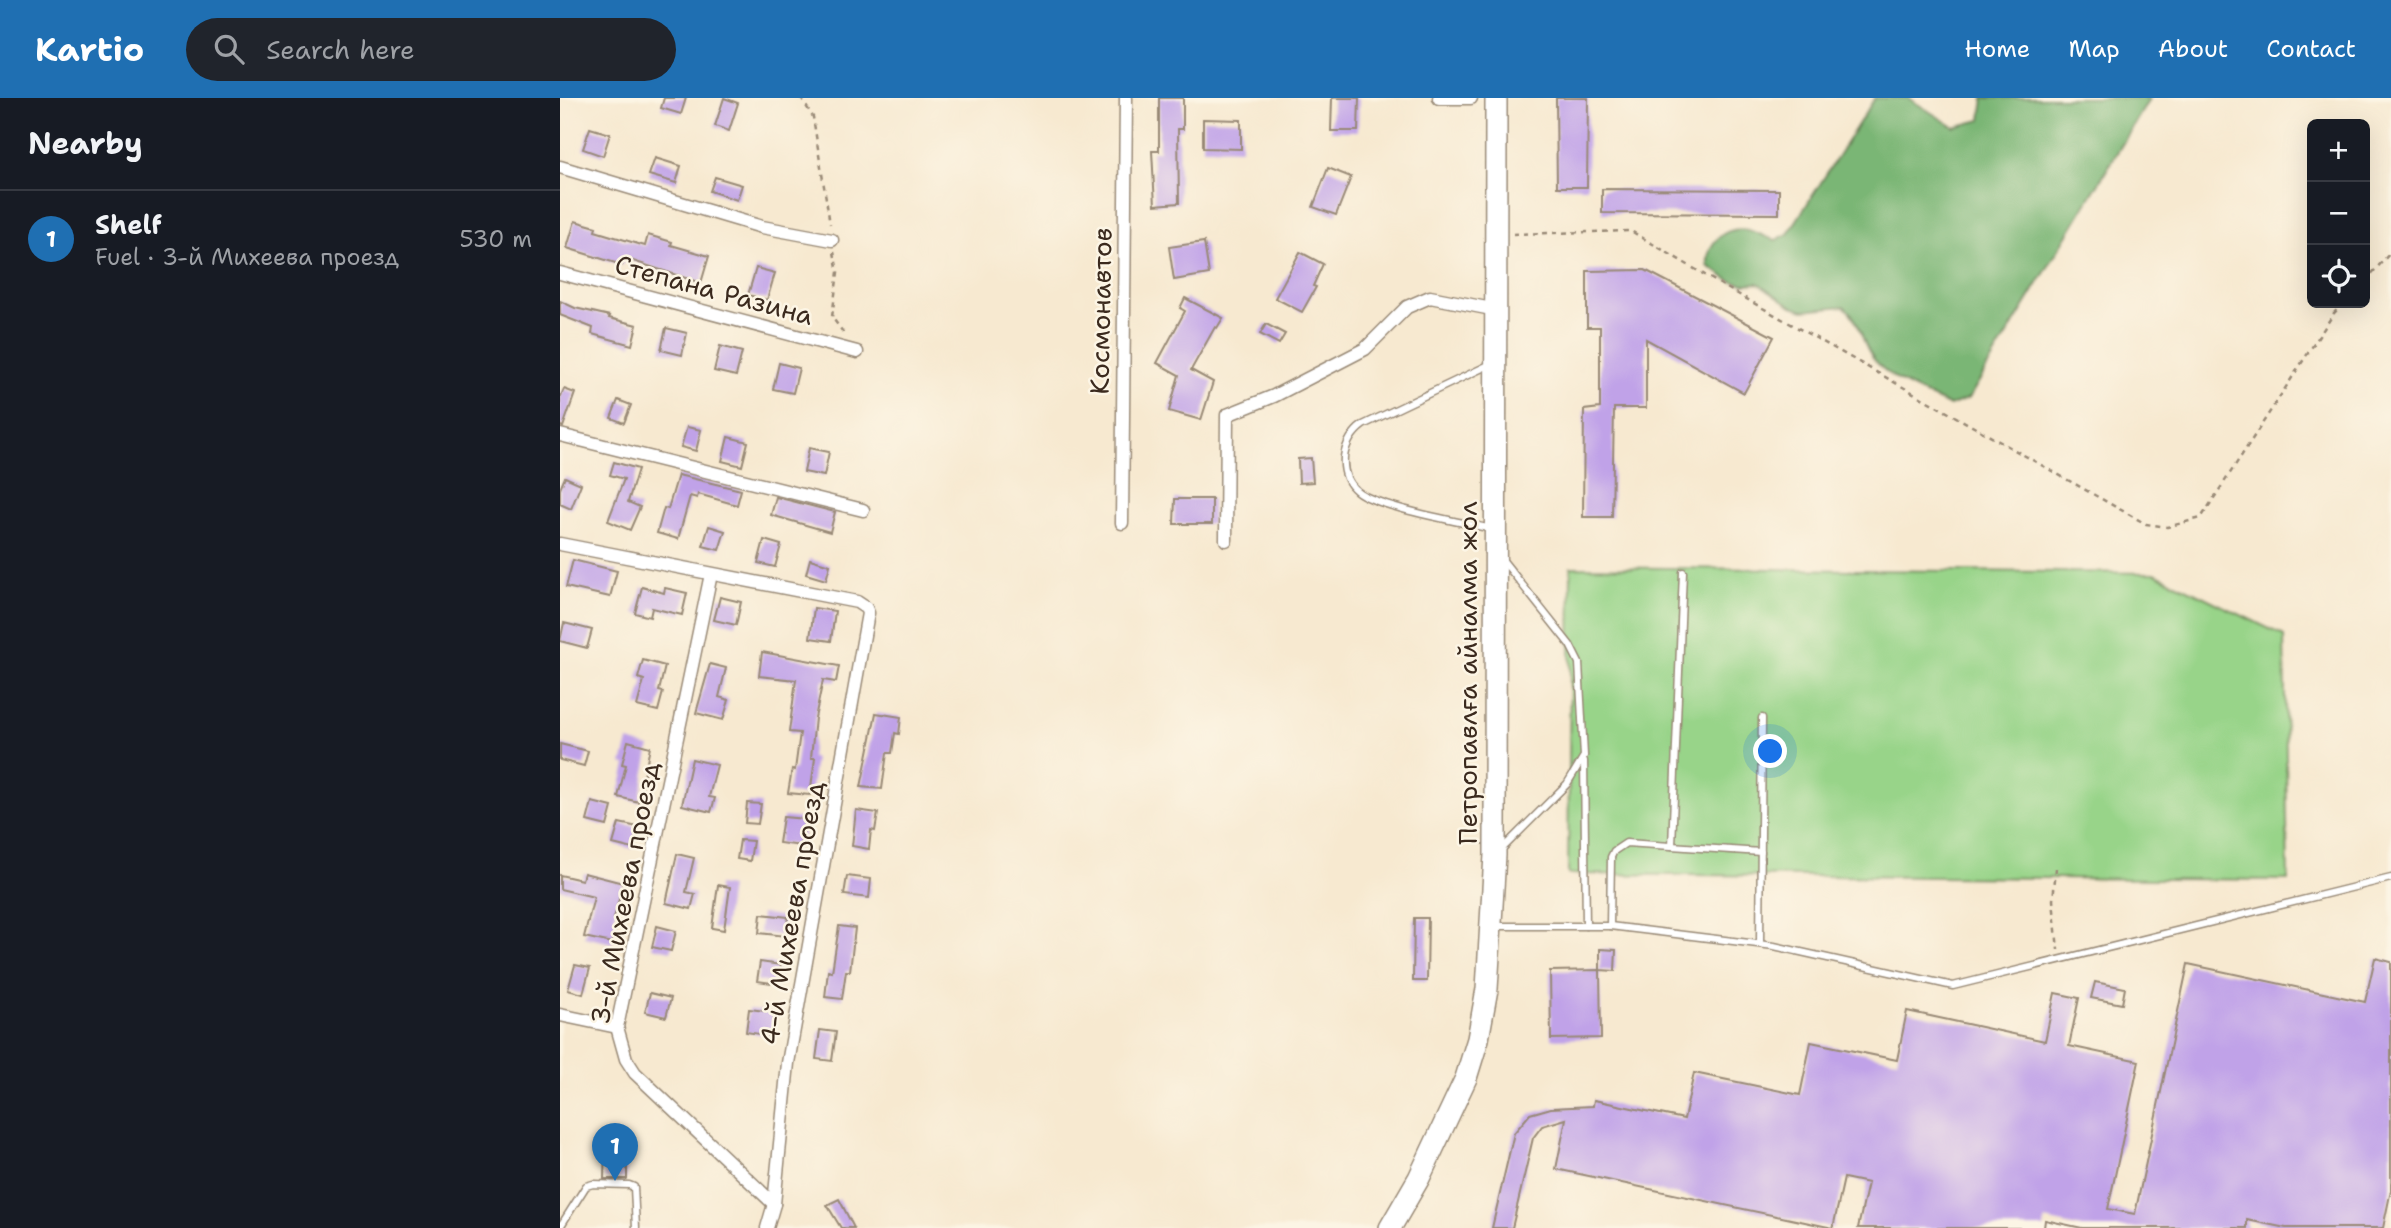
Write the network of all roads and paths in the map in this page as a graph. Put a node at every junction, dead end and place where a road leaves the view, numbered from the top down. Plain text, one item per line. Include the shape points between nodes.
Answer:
1 (801, 98) edge
2 (1126, 98) edge
3 (1438, 98) edge
4 (1471, 98) edge
5 (1496, 98) edge
6 (560, 167) edge
7 (1497, 234) junction
8 (832, 240) junction
9 (2391, 252) edge
10 (560, 272) edge
11 (2370, 275) edge
12 (2339, 308) edge
13 (1497, 310) junction
14 (857, 352) joint
15 (1498, 361) junction
16 (560, 435) edge
17 (863, 510) dead end
18 (1122, 523) dead end
19 (1497, 530) junction
20 (1226, 540) dead end
21 (560, 544) edge
22 (1497, 554) junction
23 (1683, 572) dead end
24 (711, 574) junction
25 (1762, 718) dead end
26 (1584, 756) junction
27 (1672, 846) junction
28 (1761, 852) junction
29 (1495, 855) junction
30 (2056, 868) dead end
31 (2391, 878) edge
32 (1493, 926) junction
33 (1586, 926) junction
34 (1609, 926) junction
35 (1759, 944) junction
36 (2059, 960) junction
37 (560, 1015) edge
38 (617, 1027) junction
39 (774, 1204) junction
40 (560, 1227) edge
41 (636, 1228) edge
42 (767, 1228) edge
43 (1390, 1228) edge

1 - 8 path via 813,117
2 - 18 street, Космонавтов
3 - 4 street
5 - 7 highway, Петропавлға айналма жол
6 - 8 street via 762,227
7 - 12 path via 1630,232 2146,524 2167,527 2201,518
7 - 13 highway, Петропавлға айналма жол
8 - 14 path via 838,272 832,317
9 - 11 path
10 - 14 street, Степана Разина
13 - 15 highway, Петропавлға айналма жол
13 - 20 street via 1430,297 1408,307 1365,349 1227,415
15 - 19 highway, Петропавлға айналма жол
15 - 19 lane via 1363,425 1349,441 1344,465 1350,485 1369,499
16 - 17 street
19 - 22 highway, Петропавлға айналма жол
21 - 24 street
22 - 26 lane via 1570,645 1579,663
22 - 29 highway, Петропавлға айналма жол
23 - 27 lane
24 - 38 street, 3-й Михеева проезд
24 - 39 street, 4-й Михеева проезд via 857,603 866,608 868,619 788,1063
25 - 28 lane
26 - 29 lane via 1567,784
26 - 33 lane
27 - 28 lane
27 - 34 lane via 1626,843 1614,851
28 - 35 lane
29 - 32 highway, Петропавлға айналма жол
30 - 36 path via 2053,900
31 - 36 lane
32 - 33 lane
32 - 43 highway, Петропавлға айналма жол via 1478,1040 1466,1078
33 - 34 lane
34 - 35 lane
35 - 36 lane via 1953,986
37 - 38 street
38 - 39 street, 3-й Михеева проезд via 635,1073
39 - 42 street, 4-й Михеева проезд
40 - 41 lane via 583,1189 593,1184 634,1187

